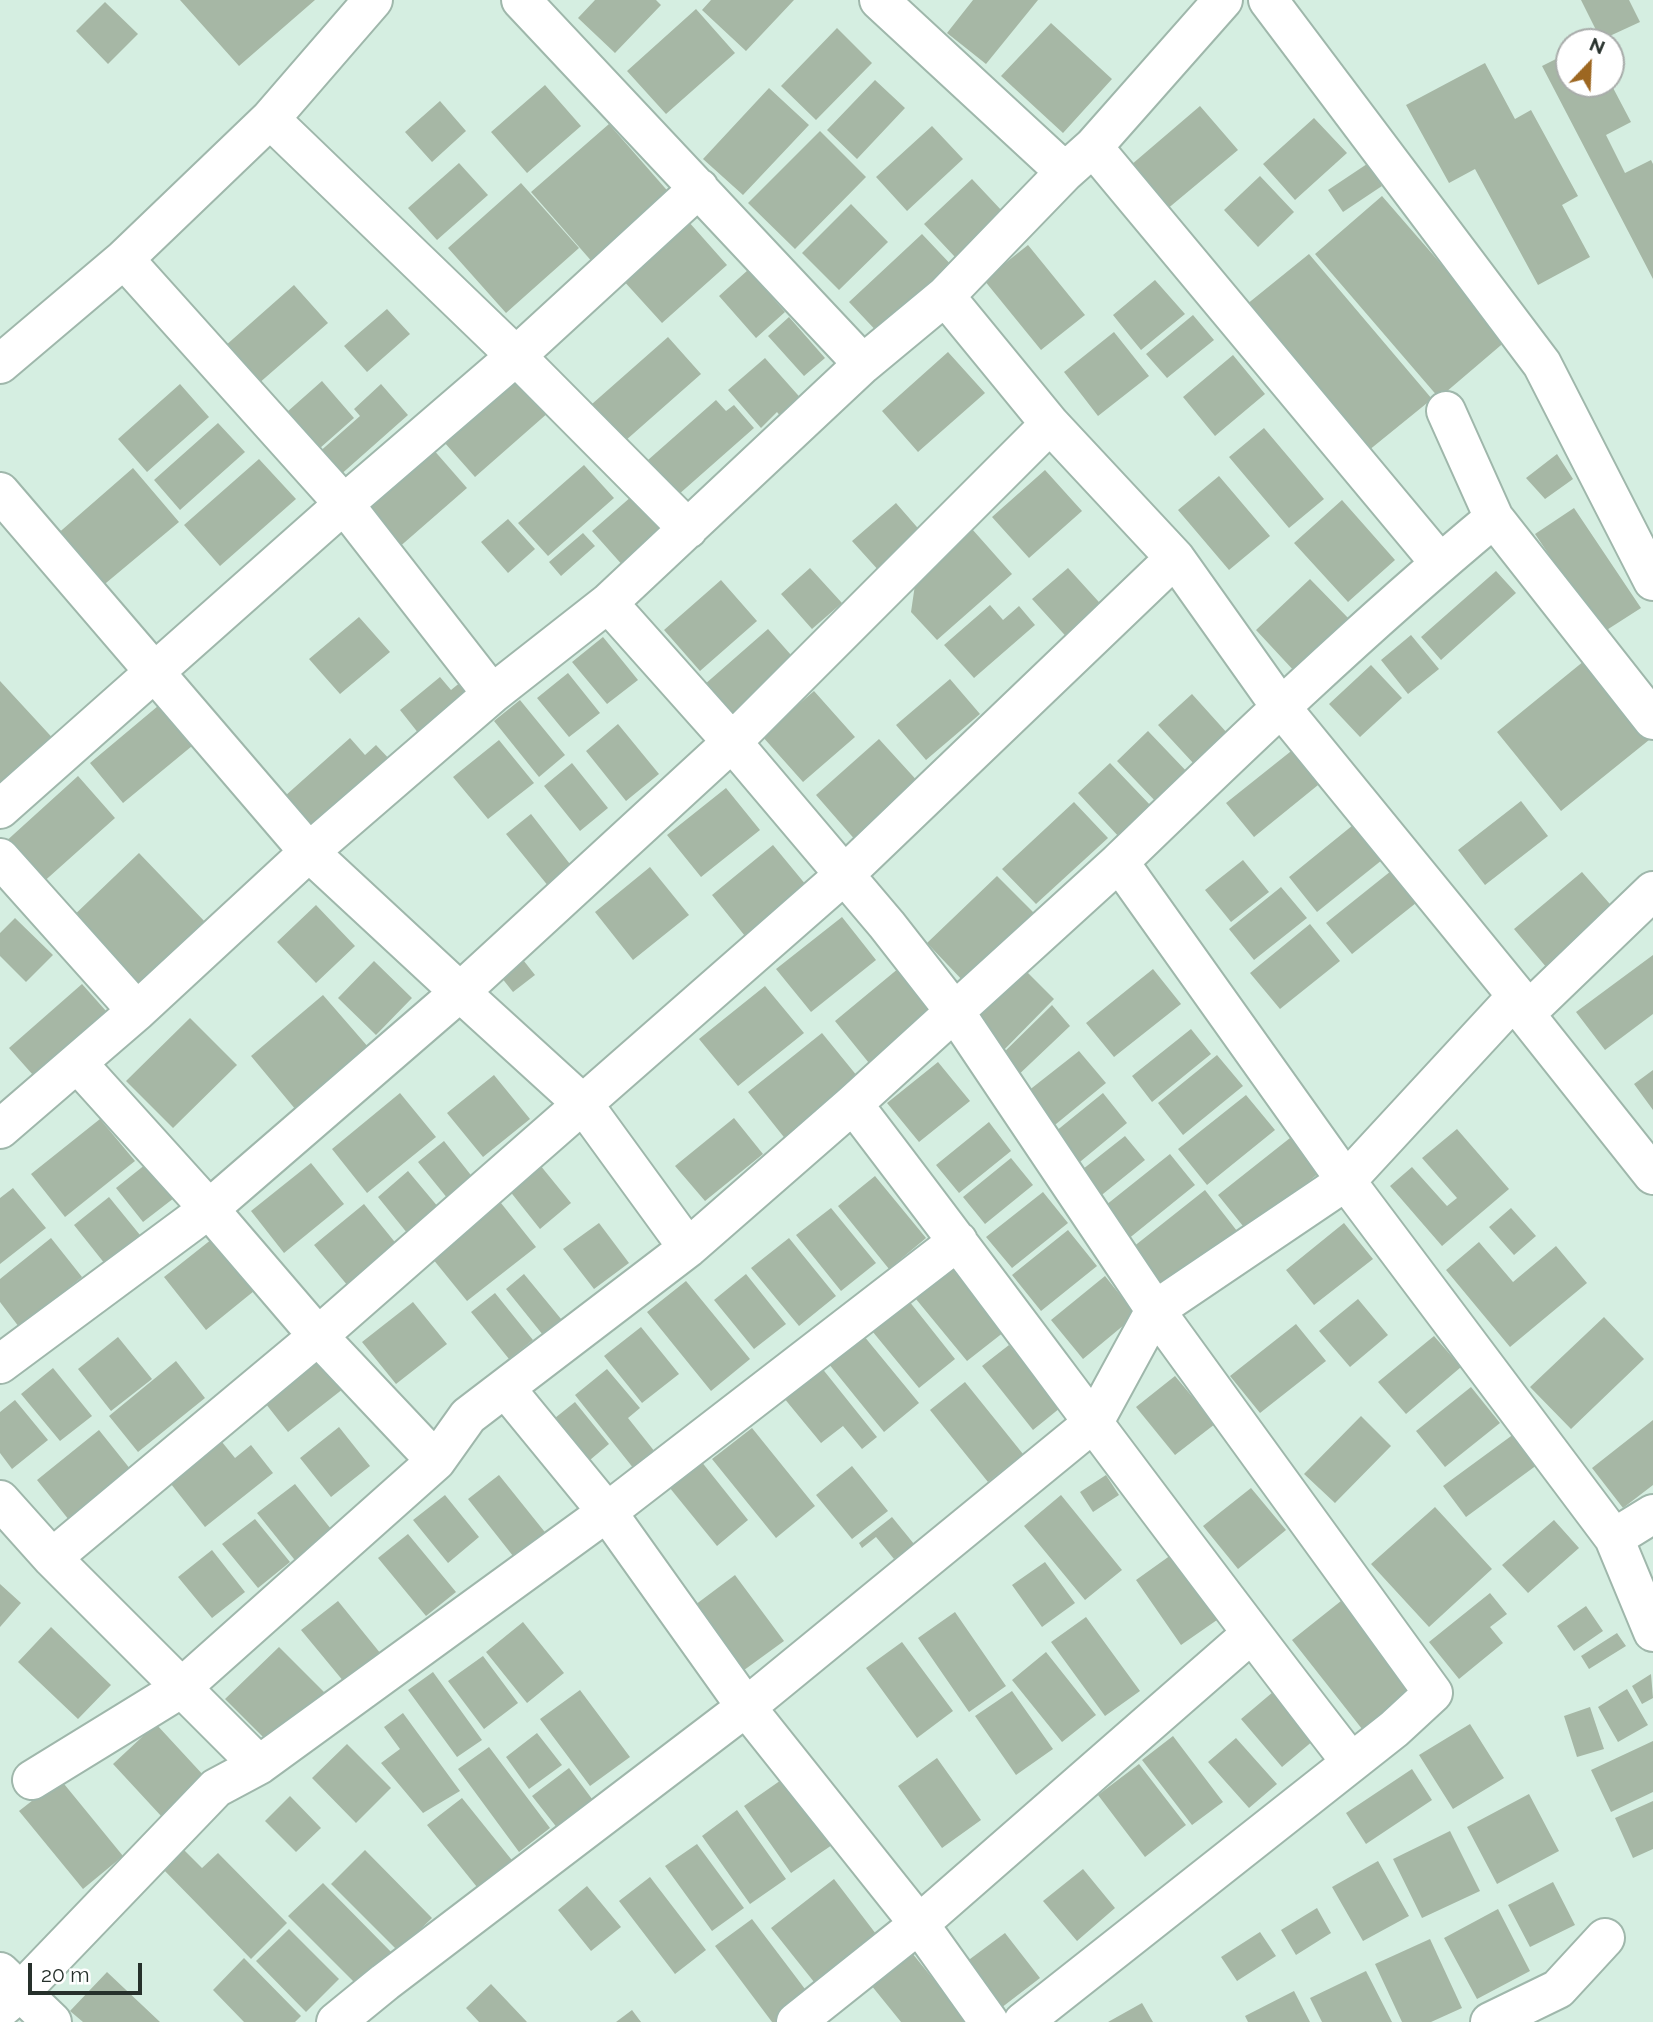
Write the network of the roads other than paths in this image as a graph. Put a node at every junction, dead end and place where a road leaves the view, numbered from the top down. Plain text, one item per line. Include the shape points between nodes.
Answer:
1 (373, 0) edge
2 (521, 0) edge
3 (879, 0) edge
4 (1223, 0) edge
5 (1268, 0) edge
6 (270, 119) junction
7 (1079, 160) junction
8 (699, 188) junction
9 (124, 259) junction
10 (945, 296) junction
11 (516, 356) junction
12 (0, 364) edge
13 (863, 364) junction
14 (1446, 411) dead end
15 (1050, 424) junction
16 (0, 492) edge
17 (344, 504) junction
18 (1493, 518) junction
19 (688, 529) junction
20 (1175, 558) junction
21 (1440, 563) junction
22 (1653, 581) edge
23 (608, 603) junction
24 (154, 671) junction
25 (492, 694) junction
26 (1280, 706) junction
27 (1653, 720) edge
28 (732, 743) junction
29 (0, 809) edge
30 (309, 852) junction
31 (0, 858) edge
32 (1119, 862) junction
33 (844, 875) junction
34 (1653, 891) edge
35 (460, 992) junction
36 (1521, 1005) junction
37 (137, 1011) junction
38 (955, 1012) junction
39 (78, 1064) junction
40 (853, 1104) junction
41 (584, 1105) junction
42 (0, 1129) edge
43 (1653, 1175) edge
44 (1346, 1181) junction
45 (209, 1209) junction
46 (958, 1241) junction
47 (688, 1248) junction
48 (1155, 1310) junction
49 (318, 1336) junction
50 (0, 1364) edge
51 (506, 1389) junction
52 (1094, 1422) junction
53 (436, 1461) junction
54 (0, 1500) edge
55 (607, 1512) junction
56 (1653, 1514) edge
57 (1614, 1538) junction
58 (52, 1558) junction
59 (1653, 1632) edge
60 (1251, 1634) junction
61 (180, 1689) junction
62 (746, 1707) junction
63 (1350, 1762) junction
64 (259, 1765) junction
65 (32, 1780) dead end
66 (919, 1924) junction
67 (1605, 1938) dead end
68 (7, 1991) edge
69 (1038, 2017) edge
70 (52, 2022) edge
71 (336, 2022) edge
72 (796, 2022) edge
73 (989, 2022) edge
74 (1490, 2022) edge

1 - 6 street
2 - 8 street
3 - 7 street
4 - 7 street
5 - 22 street via 1542,364
6 - 9 street
6 - 11 street
7 - 10 street
7 - 21 street
8 - 11 street
8 - 13 street
9 - 12 street
9 - 17 street
10 - 13 street
10 - 15 street
11 - 17 street
11 - 19 street
13 - 19 street
14 - 18 street
15 - 20 street
15 - 28 street
16 - 24 street
17 - 24 street
17 - 25 street
18 - 21 street
18 - 27 street
19 - 23 street
20 - 26 street
20 - 33 street
21 - 26 street
23 - 25 street
23 - 28 street
24 - 29 street
24 - 30 street
25 - 30 street
26 - 32 street
26 - 36 street
28 - 33 street
28 - 35 street
30 - 35 street
30 - 37 street
31 - 37 street
32 - 38 street
32 - 44 street
33 - 38 street
33 - 41 street
34 - 36 street
35 - 41 street
35 - 45 street
36 - 43 street
36 - 44 street
37 - 39 street
38 - 40 street
38 - 48 street
39 - 42 street
39 - 45 street
40 - 46 street
40 - 47 street
41 - 47 street
41 - 49 street
44 - 48 street
44 - 57 street
45 - 49 street
45 - 50 street
46 - 52 street
46 - 55 street
47 - 51 street
48 - 52 street
48 - 63 street via 1433,1693
49 - 53 street
49 - 58 street
51 - 53 street via 468,1416
51 - 55 street
52 - 60 street
52 - 62 street
53 - 61 street
54 - 58 street
55 - 62 street
55 - 64 street
56 - 57 street
57 - 59 street
58 - 61 street
60 - 63 street
60 - 66 street
61 - 64 street
61 - 65 street
62 - 66 street
62 - 71 street
63 - 69 street
64 - 68 street via 216,1788
66 - 72 street
66 - 73 street
67 - 74 street via 1558,1989
68 - 70 street

